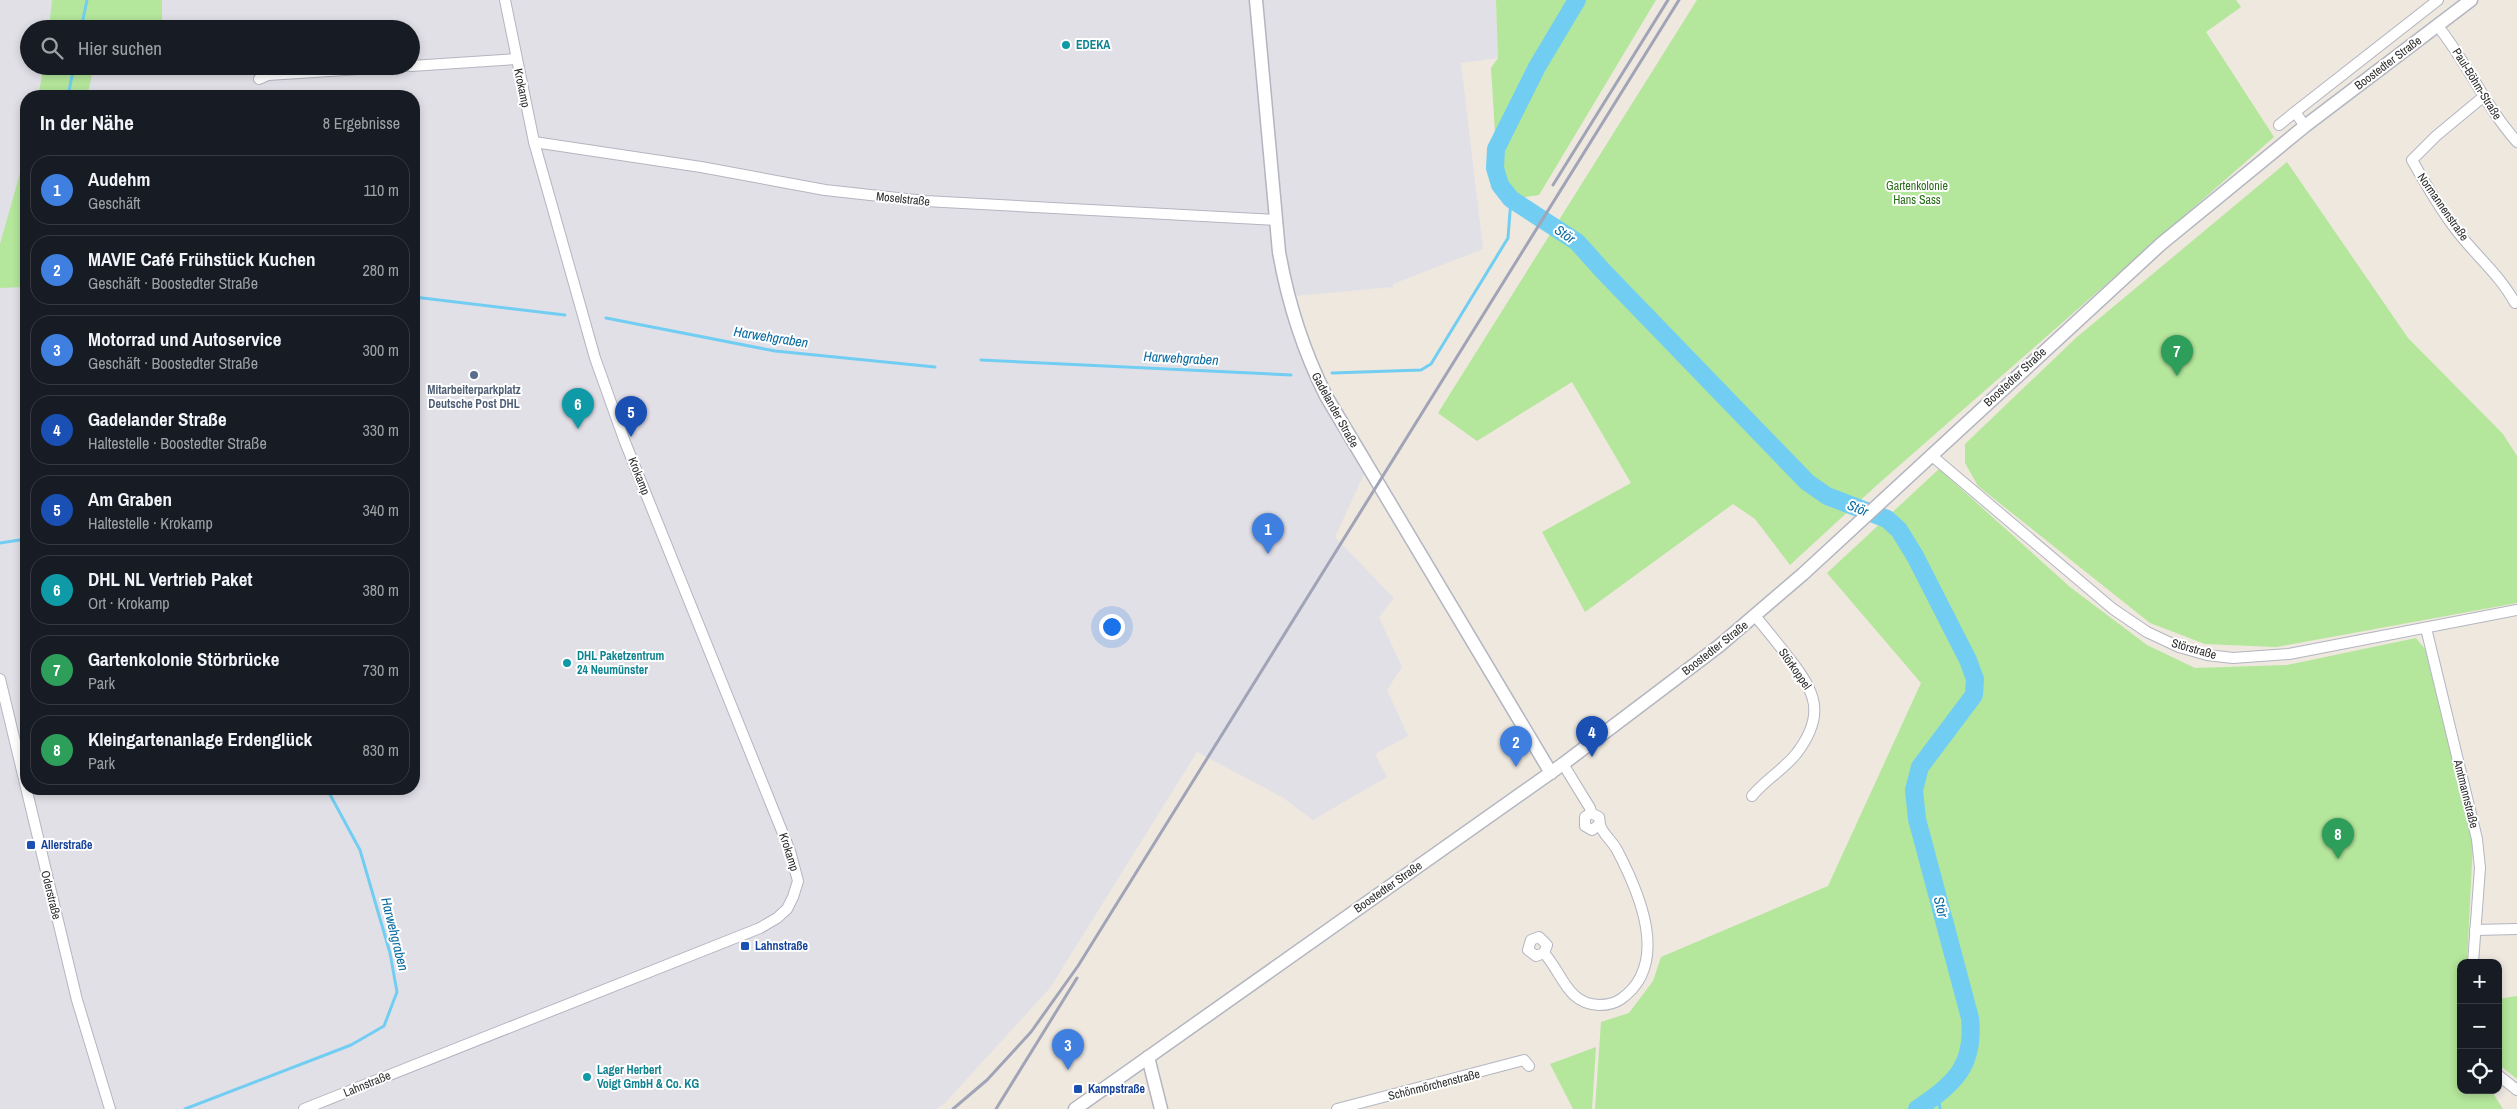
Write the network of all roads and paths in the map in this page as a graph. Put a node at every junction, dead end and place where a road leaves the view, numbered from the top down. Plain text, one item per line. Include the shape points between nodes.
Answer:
1 (505, 0) edge
2 (1256, 0) edge
3 (2438, 0) edge
4 (2471, 0) edge
5 (2437, 25) junction
6 (516, 59) junction
7 (420, 65) edge
8 (268, 75) edge
9 (259, 79) dead end
10 (2483, 97) junction
11 (2295, 112) junction
12 (2279, 125) dead end
13 (2305, 126) junction
14 (534, 142) junction
15 (2517, 142) edge
16 (1276, 220) junction
17 (2515, 303) dead end
18 (1932, 455) junction
19 (2517, 610) edge
20 (1755, 616) junction
21 (2426, 628) junction
22 (0, 679) edge
23 (20, 762) edge
24 (1563, 764) junction
25 (1551, 773) junction
26 (28, 795) edge
27 (1752, 796) dead end
28 (798, 881) joint
29 (2517, 929) edge
30 (2475, 930) junction
31 (1544, 953) dead end
32 (2473, 959) edge
33 (1148, 1057) junction
34 (1529, 1066) dead end
35 (2502, 1078) edge
36 (2517, 1090) edge
37 (110, 1109) edge
38 (304, 1109) edge
39 (1075, 1109) edge
40 (1161, 1109) edge
41 (1337, 1109) edge

1 - 6 street, Krokamp
2 - 16 street, Gadelander Straße
3 - 11 street, Boostedter Straße
4 - 5 street, Boostedter Straße
5 - 10 street, Paul-Böhm-Straße
5 - 13 street, Boostedter Straße
6 - 7 street
6 - 14 street, Krokamp
8 - 9 street
10 - 15 street, Paul-Böhm-Straße
10 - 17 street, Normannenstraße via 2412,160 2458,232 2504,283
11 - 12 street, Boostedter Straße
11 - 13 street
13 - 18 street, Boostedter Straße via 2161,244
14 - 16 street, Moselstraße via 816,188 925,201
14 - 28 street, Krokamp via 589,339 625,442 790,851
16 - 25 street, Gadelander Straße via 1279,252 1292,311 1326,396
18 - 20 street, Boostedter Straße
18 - 21 street, Störstraße via 2114,609 2147,632 2179,647 2207,655 2260,657
19 - 21 street, Störstraße
20 - 24 street, Boostedter Straße
20 - 27 street, Störkoppel via 1806,679 1814,706 1808,733 1796,753
21 - 30 street, Amtmannstraße via 2477,839 2480,868
22 - 23 street, Oderstraße
24 - 25 street, Boostedter Straße
24 - 31 street via 1591,814 1599,817 1625,867 1649,938 1645,965 1630,992 1614,1003 1585,1003 1570,992
25 - 33 street, Boostedter Straße
26 - 37 street, Oderstraße via 75,991
28 - 38 street, Lahnstraße via 787,909 760,928
29 - 30 street
30 - 32 street, Amtmannstraße
33 - 39 street, Boostedter Straße
33 - 40 street
34 - 41 street, Schönmörchenstraße via 1524,1060
35 - 36 street

